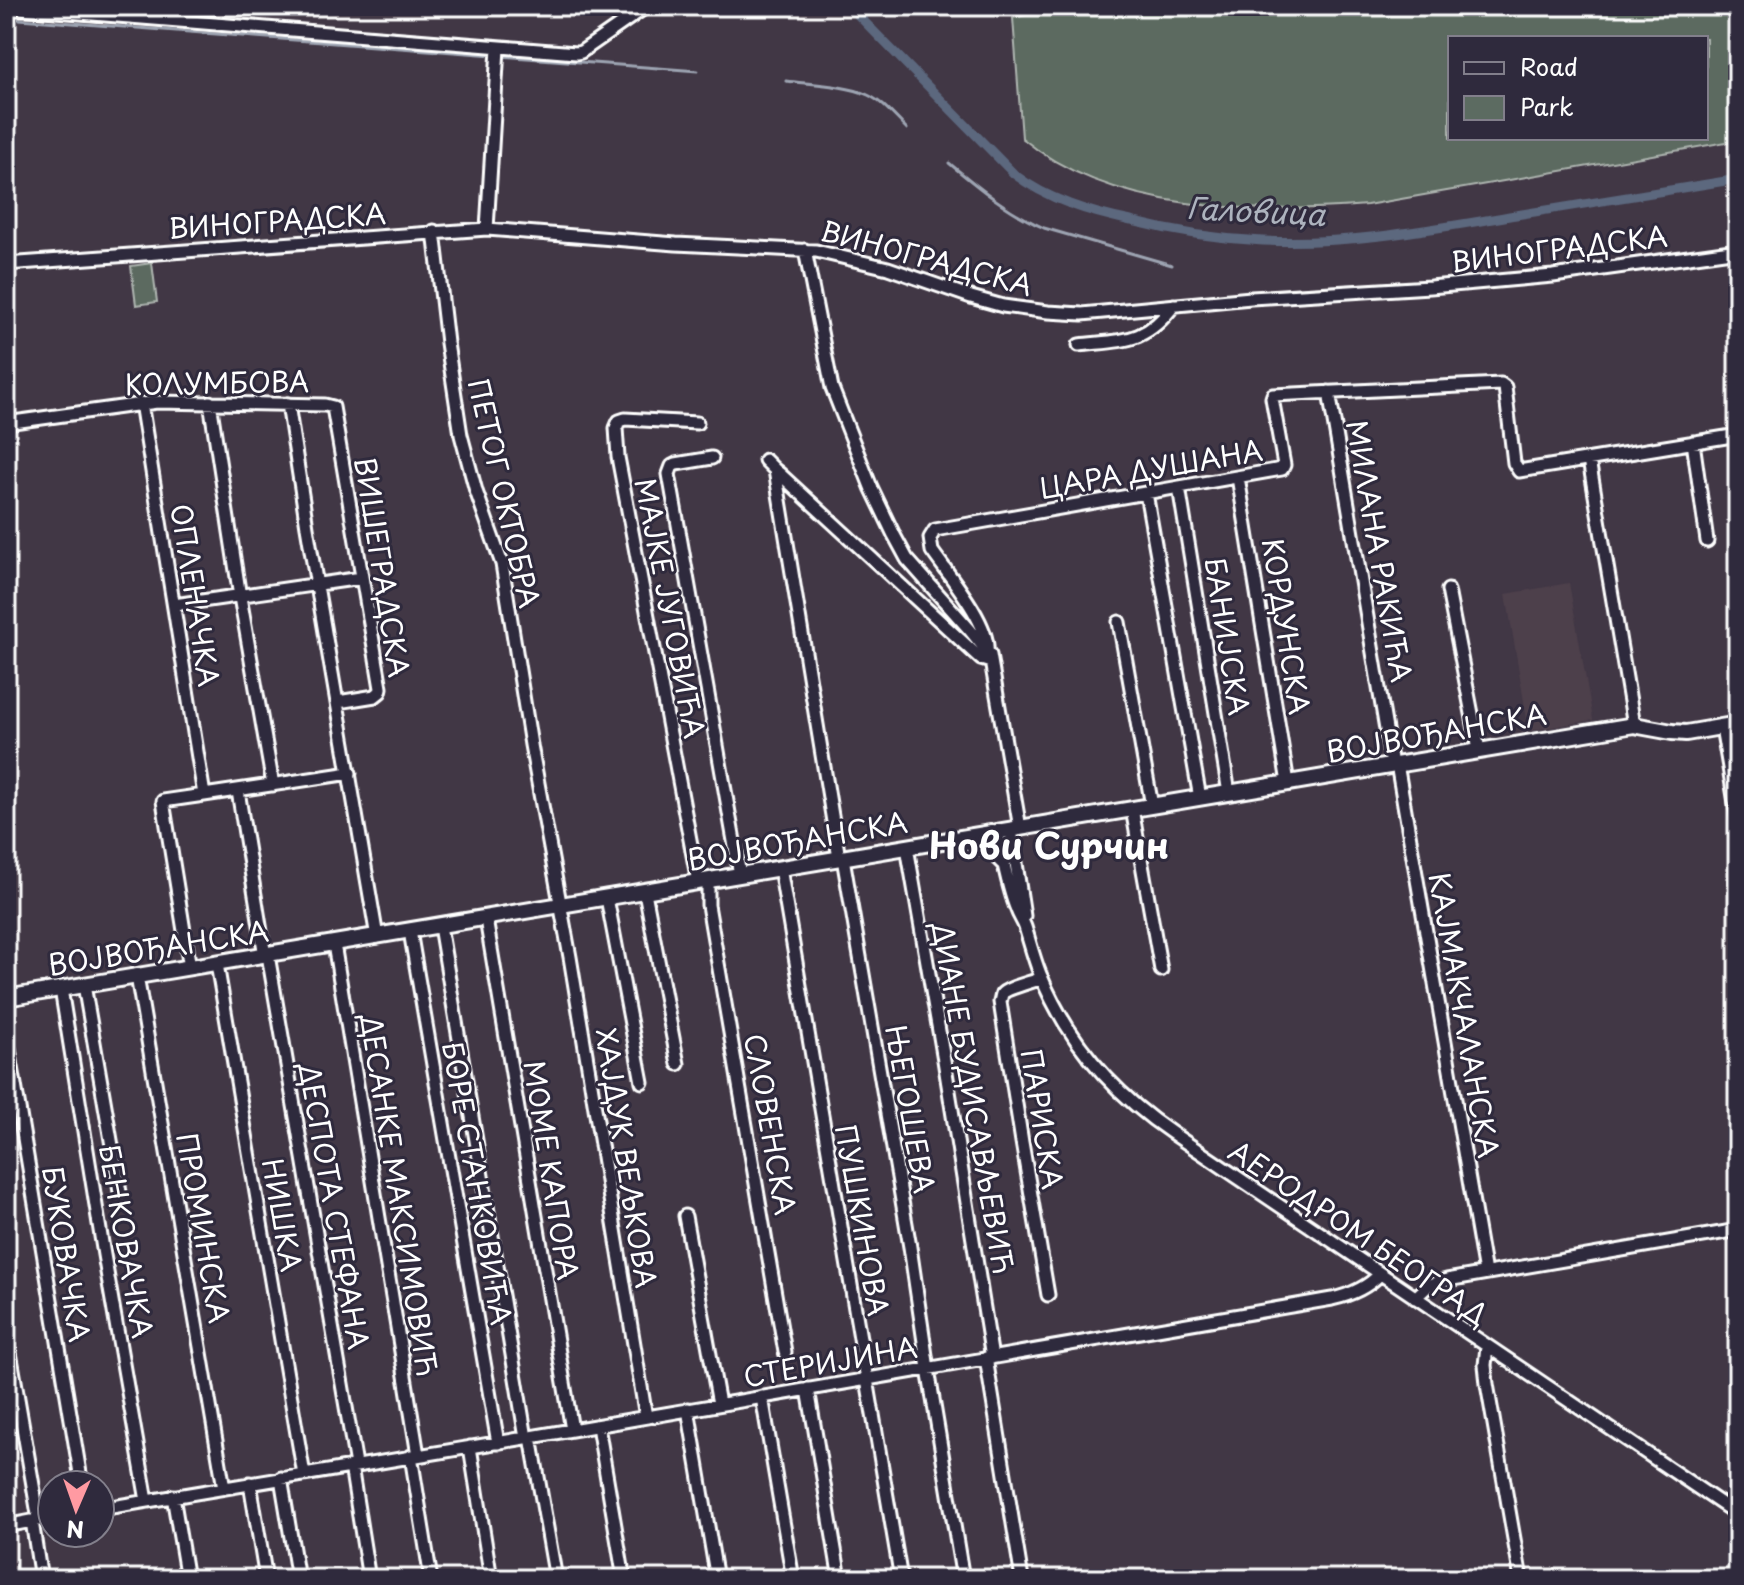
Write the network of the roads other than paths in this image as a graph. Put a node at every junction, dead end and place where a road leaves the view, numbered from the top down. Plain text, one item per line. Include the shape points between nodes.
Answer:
1 (647, 6) edge
2 (6, 7) edge
3 (497, 54) junction
4 (487, 229) junction
5 (434, 231) junction
6 (805, 250) junction
7 (1738, 250) edge
8 (6, 264) edge
9 (1174, 305) junction
10 (1079, 345) dead end
11 (1329, 392) junction
12 (210, 402) junction
13 (141, 403) junction
14 (288, 404) junction
15 (333, 407) joint
16 (6, 423) edge
17 (697, 423) dead end
18 (1738, 435) edge
19 (1693, 442) junction
20 (712, 458) dead end
21 (765, 460) dead end
22 (1589, 460) junction
23 (775, 470) junction
24 (1238, 477) junction
25 (1179, 487) junction
26 (1146, 493) junction
27 (1707, 541) dead end
28 (361, 578) junction
29 (317, 585) junction
30 (1448, 590) dead end
31 (240, 597) junction
32 (174, 605) junction
33 (1119, 622) dead end
34 (989, 656) junction
35 (338, 702) junction
36 (1738, 724) edge
37 (1634, 725) junction
38 (1722, 727) junction
39 (1479, 750) junction
40 (1395, 765) junction
41 (350, 773) junction
42 (1288, 783) junction
43 (273, 785) junction
44 (238, 791) junction
45 (1229, 793) junction
46 (204, 795) junction
47 (1200, 798) junction
48 (1152, 806) junction
49 (1132, 809) junction
50 (1738, 820) edge
51 (1009, 830) junction
52 (956, 839) junction
53 (907, 847) junction
54 (841, 858) junction
55 (1003, 862) junction
56 (780, 868) junction
57 (740, 875) junction
58 (701, 882) junction
59 (645, 892) junction
60 (607, 898) junction
61 (560, 906) junction
62 (486, 919) junction
63 (1024, 925) junction
64 (440, 926) junction
65 (410, 931) junction
66 (377, 937) junction
67 (334, 944) junction
68 (267, 956) junction
69 (217, 964) junction
70 (190, 968) junction
71 (1161, 970) dead end
72 (137, 976) junction
73 (1042, 978) junction
74 (84, 985) junction
75 (61, 989) junction
76 (6, 998) edge
77 (6, 1031) edge
78 (678, 1064) dead end
79 (642, 1082) dead end
80 (120, 1192) dead end
81 (685, 1216) dead end
82 (1738, 1230) edge
83 (1485, 1273) junction
84 (1380, 1274) junction
85 (1048, 1295) dead end
86 (1415, 1298) junction
87 (6, 1329) edge
88 (1487, 1347) junction
89 (785, 1352) dead end
90 (989, 1358) junction
91 (928, 1369) junction
92 (866, 1380) junction
93 (808, 1389) junction
94 (762, 1397) junction
95 (719, 1404) junction
96 (688, 1409) junction
97 (646, 1417) junction
98 (598, 1426) junction
99 (572, 1430) junction
100 (528, 1438) junction
101 (498, 1443) junction
102 (470, 1447) junction
103 (415, 1455) junction
104 (354, 1466) junction
105 (79, 1469) edge
106 (304, 1475) junction
107 (281, 1478) junction
108 (250, 1483) junction
109 (224, 1488) junction
110 (173, 1496) junction
111 (147, 1501) junction
112 (116, 1506) edge
113 (1738, 1515) edge
114 (35, 1520) junction
115 (6, 1526) edge
116 (41, 1579) edge
117 (187, 1579) edge
118 (266, 1579) edge
119 (298, 1579) edge
120 (369, 1579) edge
121 (431, 1579) edge
122 (491, 1579) edge
123 (556, 1579) edge
124 (624, 1579) edge
125 (717, 1579) edge
126 (793, 1579) edge
127 (840, 1579) edge
128 (901, 1579) edge
129 (963, 1579) edge
130 (1022, 1579) edge
131 (1521, 1579) edge

1 - 3 street via 579,53
2 - 3 street via 316,31
3 - 4 street
4 - 5 street, ВИНОГРАДСКА
4 - 6 street, ВИНОГРАДСКА
5 - 8 street, ВИНОГРАДСКА
5 - 61 street, ПЕТОГ ОКТОБРА via 461,435 502,564
6 - 9 street, ВИНОГРАДСКА via 1032,310 1089,314
6 - 34 street via 832,388 871,487 907,559
7 - 9 street, ВИНОГРАДСКА via 1553,276
9 - 10 street via 1143,335
11 - 22 street, ЦАРА ДУШАНА via 1501,384 1517,469
11 - 24 street, ЦАРА ДУШАНА via 1272,396 1283,468
11 - 40 street, МИЛАНА РАКИЋА
12 - 13 street, КОЛУМБОВА
12 - 14 street, КОЛУМБОВА
12 - 31 street
13 - 16 street, КОЛУМБОВА
13 - 32 street, ОПЛЕНАЧКА
14 - 15 street, КОЛУМБОВА
14 - 29 street
15 - 28 street, ВИШЕГРАДСКА
17 - 58 street, МАЈКЕ ЈУГОВИЋА via 625,419 616,428
18 - 19 street, ЦАРА ДУШАНА
19 - 22 street, ЦАРА ДУШАНА
19 - 27 street
20 - 57 street via 676,464 669,474
21 - 23 street
22 - 37 street
23 - 34 street via 981,659
23 - 54 street, ЊЕГОШЕВА
24 - 25 street, ЦАРА ДУШАНА
24 - 42 street, КОРДУНСКА
25 - 26 street, ЦАРА ДУШАНА
25 - 45 street, БАНИЈСКА
26 - 34 street, ЦАРА ДУШАНА via 940,528 931,534 932,551 982,626
26 - 47 street
28 - 29 street
28 - 35 street, ВИШЕГРАДСКА via 381,691
29 - 31 street
29 - 35 street
30 - 39 street
31 - 32 street
31 - 43 street
32 - 46 street, ОПЛЕНАЧКА
33 - 48 street
34 - 51 street
35 - 41 street
36 - 38 main road, ВОЈВОЂАНСКА
37 - 38 main road, ВОЈВОЂАНСКА via 1686,733
37 - 39 main road, ВОЈВОЂАНСКА
38 - 50 street
39 - 40 main road, ВОЈВОЂАНСКА
40 - 42 main road, ВОЈВОЂАНСКА
40 - 83 street, КАЈМАКЧАЛАНСКА
41 - 43 street
41 - 66 street
42 - 45 main road, ВОЈВОЂАНСКА
43 - 44 street
44 - 46 street
44 - 68 street, ДЕСПОТА СТЕФАНА
45 - 47 main road, ВОЈВОЂАНСКА
46 - 70 street via 163,801
47 - 48 main road, ВОЈВОЂАНСКА
48 - 49 main road, ВОЈВОЂАНСКА
49 - 51 main road, ВОЈВОЂАНСКА
49 - 71 street
51 - 52 main road, ВОЈВОЂАНСКА
51 - 55 street, АЕРОДРОМ БЕОГРАД
51 - 63 street, АЕРОДРОМ БЕОГРАД
52 - 53 main road, ВОЈВОЂАНСКА
52 - 55 main road via 990,849
53 - 54 main road, ВОЈВОЂАНСКА
53 - 90 street, ДИАНЕ БУДИСАВЉЕВИЋ
54 - 56 main road, ВОЈВОЂАНСКА
54 - 91 street, ЊЕГОШЕВА
55 - 63 street, АЕРОДРОМ БЕОГРАД
56 - 57 main road, ВОЈВОЂАНСКА
56 - 92 street, ПУШКИНОВА
57 - 58 main road, ВОЈВОЂАНСКА
58 - 59 main road, ВОЈВОЂАНСКА
58 - 89 street, СЛОВЕНСКА via 709,895
59 - 60 main road, ВОЈВОЂАНСКА
59 - 78 street
60 - 61 main road, ВОЈВОЂАНСКА
60 - 79 street
61 - 62 main road, ВОЈВОЂАНСКА
61 - 97 street, ХАЈДУК ВЕЉКОВА
62 - 64 main road, ВОЈВОЂАНСКА
62 - 99 street, МОМЕ КАПОРА
63 - 73 street, АЕРОДРОМ БЕОГРАД
64 - 65 main road, ВОЈВОЂАНСКА
64 - 100 street
65 - 66 main road, ВОЈВОЂАНСКА
65 - 101 street, БОРЕ СТАНКОВИЋА
66 - 67 main road, ВОЈВОЂАНСКА
67 - 68 main road, ВОЈВОЂАНСКА
67 - 103 street, ДЕСАНКЕ МАКСИМОВИЋ
68 - 69 main road, ВОЈВОЂАНСКА
68 - 104 street, ДЕСПОТА СТЕФАНА
69 - 70 main road, ВОЈВОЂАНСКА
69 - 106 street, НИШКА
70 - 72 main road, ВОЈВОЂАНСКА
72 - 74 main road, ВОЈВОЂАНСКА
72 - 109 street, ПРОМИНСКА
73 - 84 street, АЕРОДРОМ БЕОГРАД via 1076,1041 1140,1110
73 - 85 street, ПАРИСКА via 1006,990 1000,1002
74 - 75 main road, ВОЈВОЂАНСКА
74 - 80 street
75 - 76 main road, ВОЈВОЂАНСКА
75 - 111 street, БЕНКОВАЧКА
77 - 105 street, БУКОВАЧКА
81 - 95 street
82 - 83 street
83 - 86 street via 1437,1282
84 - 86 street, АЕРОДРОМ БЕОГРАД
84 - 90 street, СТЕРИЈИНА via 1366,1286 1332,1299
86 - 88 street, АЕРОДРОМ БЕОГРАД
87 - 114 street
88 - 113 street, АЕРОДРОМ БЕОГРАД
88 - 131 street via 1487,1384
90 - 91 street, СТЕРИЈИНА
90 - 130 street, ДИАНЕ БУДИСАВЉЕВИЋ
91 - 92 street, СТЕРИЈИНА
91 - 129 street, ЊЕГОШЕВА
92 - 93 street, СТЕРИЈИНА
92 - 128 street, ПУШКИНОВА
93 - 94 street, СТЕРИЈИНА
93 - 127 street
94 - 95 street, СТЕРИЈИНА
94 - 126 street
95 - 96 street, СТЕРИЈИНА
96 - 97 street, СТЕРИЈИНА
96 - 125 street
97 - 98 street, СТЕРИЈИНА
98 - 99 street, СТЕРИЈИНА
98 - 124 street
99 - 100 street, СТЕРИЈИНА
100 - 101 street, СТЕРИЈИНА
100 - 123 street
101 - 102 street, СТЕРИЈИНА
102 - 103 street, СТЕРИЈИНА
102 - 122 street
103 - 104 street, СТЕРИЈИНА
103 - 121 street, ДЕСАНКЕ МАКСИМОВИЋ
104 - 106 street, СТЕРИЈИНА
104 - 120 street, ДЕСПОТА СТЕФАНА
106 - 107 street, СТЕРИЈИНА
107 - 108 street, СТЕРИЈИНА
107 - 119 street
108 - 109 street, СТЕРИЈИНА
108 - 118 street
109 - 110 street, СТЕРИЈИНА
110 - 111 street, СТЕРИЈИНА
110 - 117 street
111 - 112 street, СТЕРИЈИНА
114 - 115 street
114 - 116 street

